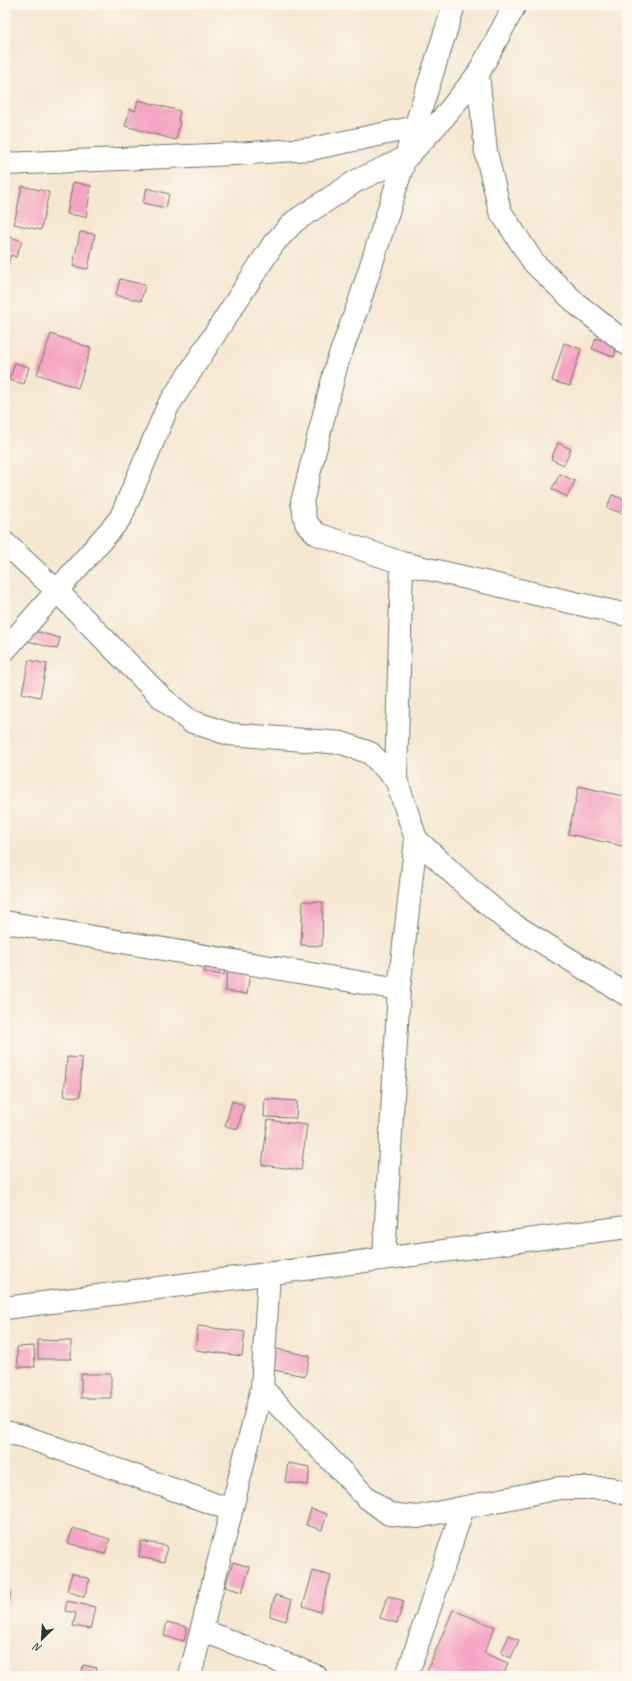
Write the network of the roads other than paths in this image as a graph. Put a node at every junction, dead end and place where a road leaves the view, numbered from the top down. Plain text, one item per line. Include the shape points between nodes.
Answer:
1 (454, 5) edge
2 (514, 5) edge
3 (478, 74) junction
4 (416, 127) junction
5 (407, 157) junction
6 (5, 164) edge
7 (627, 344) edge
8 (5, 543) edge
9 (402, 563) junction
10 (56, 591) junction
11 (627, 615) edge
12 (5, 650) edge
13 (396, 779) junction
14 (416, 839) junction
15 (5, 922) edge
16 (399, 989) junction
17 (627, 995) edge
18 (627, 1227) edge
19 (384, 1257) junction
20 (269, 1273) junction
21 (5, 1308) edge
22 (262, 1388) junction
23 (5, 1432) edge
24 (627, 1494) edge
25 (463, 1508) junction
26 (231, 1510) junction
27 (202, 1630) junction
28 (190, 1676) edge
29 (316, 1676) edge
30 (407, 1676) edge

1 - 4 street
2 - 3 street
3 - 5 street via 444,117
3 - 7 street via 486,152 500,211 534,263 578,304
4 - 5 street
4 - 6 street via 312,149
5 - 9 street via 337,363 302,502 306,523 317,534
5 - 10 street via 356,181 295,221 274,243 168,406 120,517
8 - 10 street
9 - 11 street
9 - 13 street
10 - 12 street
10 - 13 street via 161,697 190,720 229,734 342,743 370,753
13 - 14 street
14 - 16 street
14 - 17 street via 508,921
15 - 16 street
16 - 19 street
18 - 19 street
19 - 20 street
20 - 21 street
20 - 22 street
22 - 25 street via 366,1497 389,1514 417,1517
22 - 26 street
23 - 26 street via 23,1436
24 - 25 street via 609,1488 559,1488
25 - 30 street
26 - 27 street
27 - 28 street
27 - 29 street

